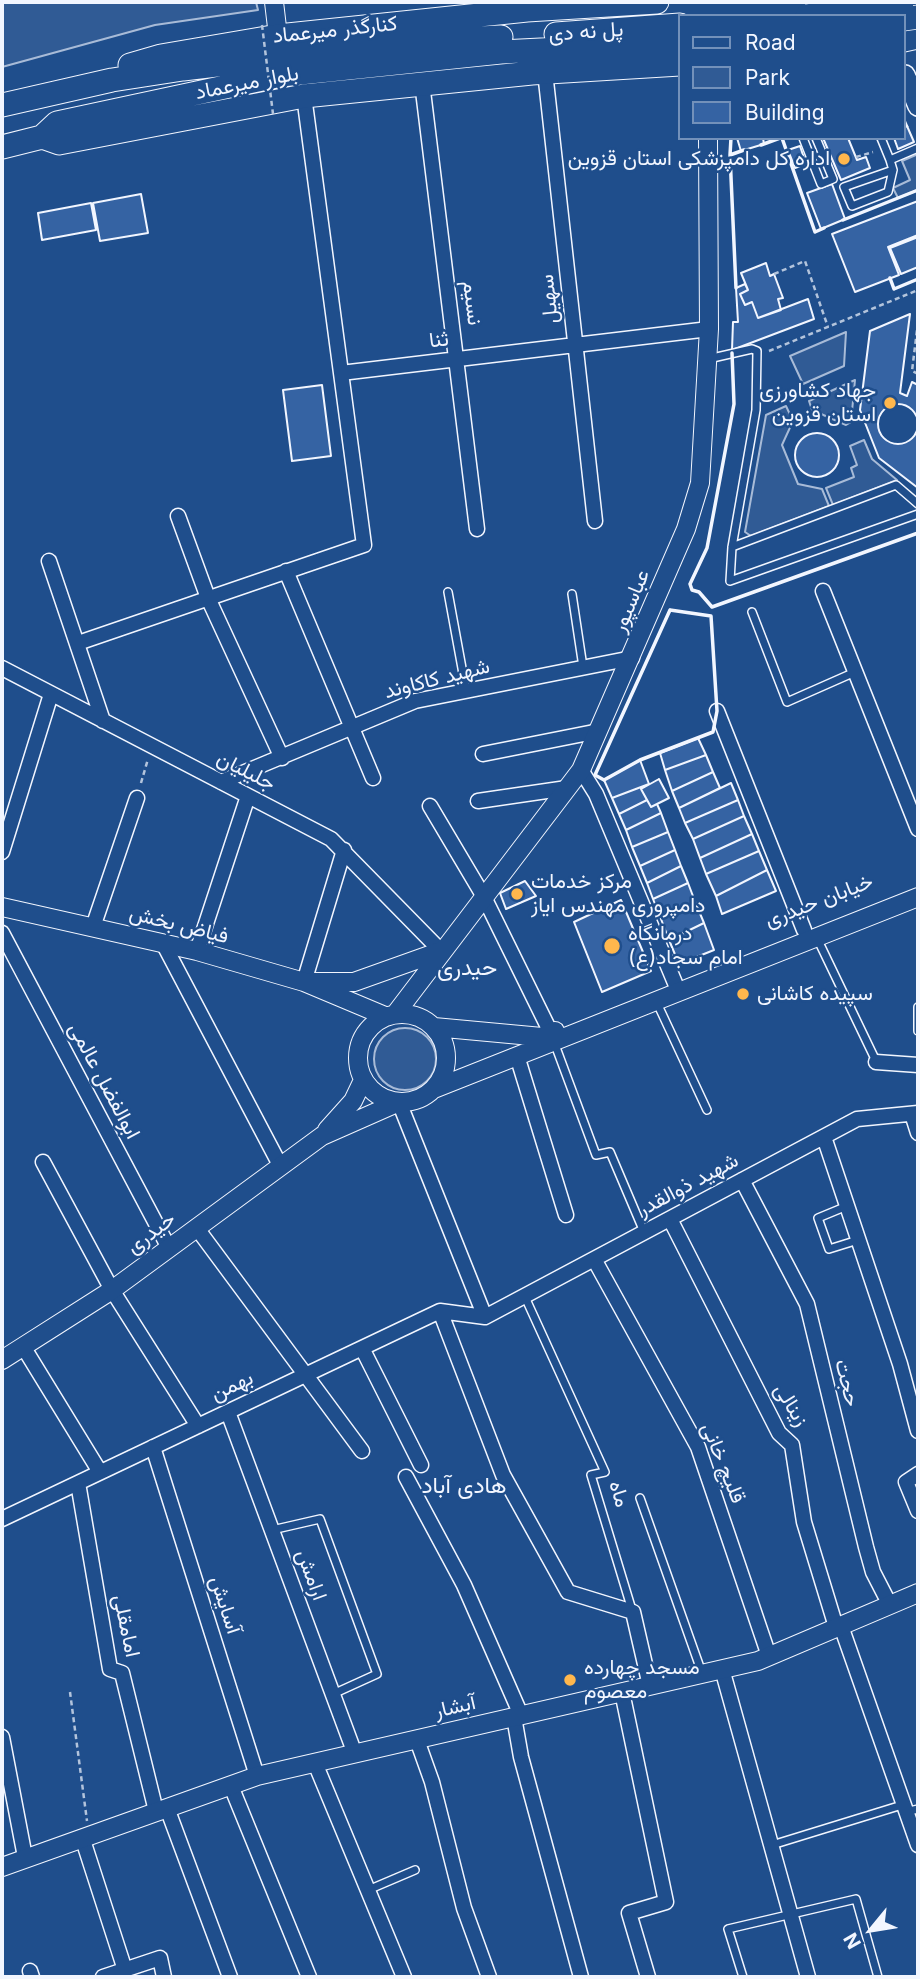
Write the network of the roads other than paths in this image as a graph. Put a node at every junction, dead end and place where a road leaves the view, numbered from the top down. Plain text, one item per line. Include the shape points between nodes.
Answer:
1 (274, 2) edge
2 (656, 2) edge
3 (840, 2) edge
4 (902, 2) edge
5 (821, 14) edge
6 (854, 14) edge
7 (678, 25) edge
8 (270, 30) junction
9 (913, 34) edge
10 (678, 43) edge
11 (496, 45) junction
12 (678, 64) edge
13 (545, 72) junction
14 (422, 83) junction
15 (303, 96) junction
16 (11, 102) edge
17 (41, 137) junction
18 (708, 140) edge
19 (804, 140) edge
20 (817, 140) edge
21 (882, 140) edge
22 (2, 147) edge
23 (918, 148) edge
24 (890, 160) junction
25 (893, 170) junction
26 (709, 329) junction
27 (575, 345) junction
28 (458, 359) junction
29 (707, 359) junction
30 (341, 373) junction
31 (918, 504) edge
32 (918, 514) edge
33 (178, 516) dead end
34 (595, 522) dead end
35 (477, 528) dead end
36 (732, 547) junction
37 (49, 561) dead end
38 (286, 571) junction
39 (823, 591) dead end
40 (448, 592) dead end
41 (572, 593) dead end
42 (208, 598) junction
43 (752, 612) dead end
44 (78, 643) junction
45 (632, 658) junction
46 (2, 668) edge
47 (583, 668) junction
48 (855, 672) junction
49 (466, 691) junction
50 (51, 694) junction
51 (717, 711) dead end
52 (103, 721) junction
53 (350, 726) junction
54 (599, 731) junction
55 (483, 754) dead end
56 (282, 758) junction
57 (581, 770) junction
58 (373, 778) dead end
59 (221, 782) junction
60 (567, 788) junction
61 (248, 796) junction
62 (137, 798) road end
63 (478, 801) dead end
64 (430, 806) dead end
65 (918, 829) edge
66 (344, 850) junction
67 (2, 852) edge
68 (484, 897) junction
69 (918, 897) edge
70 (2, 907) edge
71 (93, 927) junction
72 (2, 933) edge
73 (810, 933) junction
74 (163, 943) junction
75 (197, 951) junction
76 (441, 951) junction
77 (304, 982) junction
78 (675, 983) junction
79 (342, 999) junction
80 (655, 999) junction
81 (918, 1007) edge
82 (391, 1015) junction
83 (434, 1027) junction
84 (918, 1031) edge
85 (365, 1033) junction
86 (548, 1039) junction
87 (518, 1059) junction
88 (876, 1062) joint
89 (918, 1065) edge
90 (363, 1080) junction
91 (434, 1089) junction
92 (399, 1102) junction
93 (707, 1110) dead end
94 (915, 1113) edge
95 (918, 1133) edge
96 (322, 1136) junction
97 (824, 1137) junction
98 (43, 1162) dead end
99 (280, 1165) junction
100 (742, 1180) junction
101 (847, 1206) junction
102 (566, 1215) dead end
103 (670, 1219) junction
104 (196, 1227) junction
105 (644, 1232) junction
106 (859, 1240) junction
107 (169, 1248) junction
108 (594, 1259) junction
109 (112, 1290) junction
110 (524, 1296) junction
111 (440, 1311) junction
112 (485, 1317) junction
113 (24, 1348) junction
114 (362, 1348) junction
115 (2, 1360) edge
116 (305, 1375) junction
117 (228, 1412) junction
118 (198, 1426) junction
119 (918, 1431) edge
120 (153, 1447) junction
121 (362, 1451) dead end
122 (421, 1465) dead end
123 (100, 1472) junction
124 (918, 1474) edge
125 (406, 1477) dead end
126 (78, 1483) junction
127 (640, 1499) dead end
128 (918, 1511) edge
129 (2, 1520) edge
130 (272, 1530) junction
131 (918, 1592) edge
132 (890, 1605) junction
133 (633, 1612) junction
134 (839, 1627) junction
135 (769, 1656) junction
136 (722, 1669) junction
137 (702, 1674) junction
138 (650, 1686) junction
139 (622, 1692) junction
140 (333, 1694) junction
141 (517, 1716) junction
142 (2, 1737) edge
143 (417, 1740) junction
144 (355, 1754) junction
145 (315, 1763) junction
146 (257, 1776) junction
147 (231, 1786) junction
148 (908, 1808) edge
149 (162, 1810) junction
150 (86, 1836) junction
151 (772, 1845) junction
152 (918, 1845) edge
153 (25, 1857) junction
154 (2, 1867) edge
155 (415, 1870) dead end
156 (368, 1890) junction
157 (790, 1913) junction
158 (125, 1970) junction
159 (103, 1977) edge
160 (164, 1977) edge
161 (230, 1977) edge
162 (309, 1977) edge
163 (404, 1977) edge
164 (489, 1977) edge
165 (581, 1977) edge
166 (648, 1977) edge
167 (743, 1977) edge
168 (808, 1977) edge
169 (878, 1977) edge

1 - 8 street
2 - 8 main road, کنارگذر میرعماد
3 - 6 main road
4 - 5 main road, bridge
4 - 9 main road
7 - 11 main road, پل نه دی
8 - 16 main road, کنارگذر میرعماد via 161,56
10 - 11 main road, پل نه دی
11 - 16 main road, بلوار میرعماد via 416,41 279,56 112,80
11 - 17 main road, بلوار میرعماد via 281,75 57,123
12 - 13 main road
13 - 14 main road
13 - 27 street, سهیل
14 - 15 main road
14 - 28 street, نسیم
15 - 17 main road via 59,143
15 - 30 street
17 - 22 main road, بلوار میرعماد
18 - 26 street, عباسپور
19 - 20 lane via 821,184 833,179
21 - 24 lane
23 - 24 lane
24 - 25 lane
25 - 25 lane via 888,192 852,206 844,187
26 - 27 street, ثنا
26 - 29 street, عباسپور
27 - 28 street, ثنا
27 - 34 street, سهیل
28 - 30 street, ثنا
28 - 35 street, نسیم
29 - 36 lane via 757,351 757,410
29 - 45 street, عباسپور via 700,483 686,529
30 - 38 street via 364,545
31 - 36 lane via 896,485
32 - 36 lane via 730,582
33 - 42 street
37 - 44 street
38 - 42 street
38 - 53 street
39 - 48 street
40 - 49 lane
41 - 47 lane
42 - 44 street
42 - 56 street
43 - 48 lane via 787,702
44 - 52 street
45 - 47 street, شهید کاکاوند
45 - 54 street, عباسپور
46 - 50 street, جلیلیان
47 - 49 street, شهید کاکاوند
48 - 65 street
49 - 53 street, شهید کاکاوند via 415,701
50 - 52 street, جلیلیان
50 - 67 street
51 - 73 street
52 - 59 street, جلیلیان
53 - 56 street, شهید کاکاوند
53 - 58 street
54 - 55 street
54 - 57 street, عباسپور
56 - 59 street, شهید کاکاوند
57 - 60 street, عباسپور
57 - 78 street via 596,793
59 - 61 street, جلیلیان
60 - 63 street
60 - 68 street, عباسپور
61 - 66 street, جلیلیان
61 - 75 street
62 - 71 street
64 - 68 street
66 - 76 street, جلیلیان
66 - 77 street
68 - 76 street, عباسپور
68 - 86 street
69 - 73 street, خیابان حیدری
70 - 71 street, فیاض بخش
71 - 74 street, فیاض بخش
72 - 107 street, ابوالفضل عالمی
73 - 78 street, خیابان حیدری
73 - 80 street, خیابان حیدری
73 - 88 lane
74 - 75 street, فیاض بخش
74 - 99 street
75 - 77 street, فیاض بخش
76 - 77 street via 354,982
76 - 82 street, عباسپور
77 - 79 street, فیاض بخش
78 - 86 street, خیابان حیدری
79 - 82 street, فیاض بخش
79 - 85 street
80 - 86 street, خیابان حیدری
80 - 93 lane
81 - 84 lane
82 - 83 street via 417,1016
82 - 85 street
83 - 86 street
83 - 91 street via 442,1038 446,1065
85 - 90 street via 358,1056
86 - 87 street
86 - 105 lane via 596,1155 610,1152
87 - 91 street
87 - 102 street
88 - 89 street
90 - 92 street via 373,1091
90 - 96 street via 353,1101
91 - 92 street via 412,1102
92 - 96 street
92 - 112 street
94 - 95 street
94 - 97 street, شهید ذوالقدر via 858,1119
96 - 99 street, حیدری
97 - 100 street, شهید ذوالقدر
97 - 101 street
98 - 109 street
99 - 104 street, حیدری
100 - 103 street, شهید ذوالقدر
100 - 132 street, حجت via 807,1304 866,1547
101 - 106 street
101 - 106 lane via 818,1219 829,1249
103 - 105 street, شهید ذوالقدر
103 - 134 street, زینالی via 779,1433 792,1445 804,1522
104 - 107 street, حیدری
104 - 116 street
105 - 108 street, شهید ذوالقدر
106 - 119 street
107 - 109 street, حیدری
108 - 110 street, شهید ذوالقدر
108 - 135 street, قلیچ خانی via 698,1447
109 - 113 street, حیدری
109 - 118 street
110 - 112 street, شهید ذوالقدر
110 - 133 lane, ماه via 605,1472 591,1475
111 - 112 street
111 - 114 street, بهمن
111 - 133 street via 503,1475 568,1592
113 - 115 street, حیدری
113 - 123 street
114 - 116 street, بهمن
114 - 122 street
116 - 117 street, بهمن
116 - 121 street
117 - 118 street, بهمن
117 - 130 street, ارامش
118 - 120 street, بهمن
120 - 123 street, بهمن
120 - 146 street, آسایش
123 - 126 street, بهمن
124 - 128 street via 906,1482
125 - 141 street via 464,1585
126 - 129 street, بهمن
126 - 149 street, امامقلی via 110,1669 122,1673
127 - 137 lane
130 - 140 street, ارامش
130 - 140 lane via 320,1519 377,1674
131 - 132 street, آبشار
132 - 134 street, آبشار
133 - 138 street, ماه
134 - 135 street, آبشار
134 - 148 street, زینالی
135 - 136 street, آبشار
136 - 137 street, آبشار
136 - 151 street
137 - 138 street, آبشار
138 - 139 street, آبشار
139 - 141 street, آبشار
139 - 166 street via 666,1902 629,1913
140 - 144 street, ارامش
141 - 143 street, آبشار
141 - 165 street via 524,1769
142 - 153 street
143 - 144 street, آبشار
143 - 164 street via 464,1908
144 - 145 street, آبشار
145 - 146 street, آبشار
145 - 156 street
146 - 147 street, آبشار
147 - 149 street, آبشار
147 - 162 street
148 - 151 lane
148 - 152 street, زینالی
149 - 150 street, آبشار
149 - 161 street
150 - 153 street, آبشار
150 - 158 street
151 - 157 street
153 - 154 street, آبشار
155 - 156 lane
156 - 163 street
157 - 167 lane via 728,1929
157 - 168 street
157 - 169 lane via 856,1899
158 - 159 street
158 - 160 street via 160,1958

